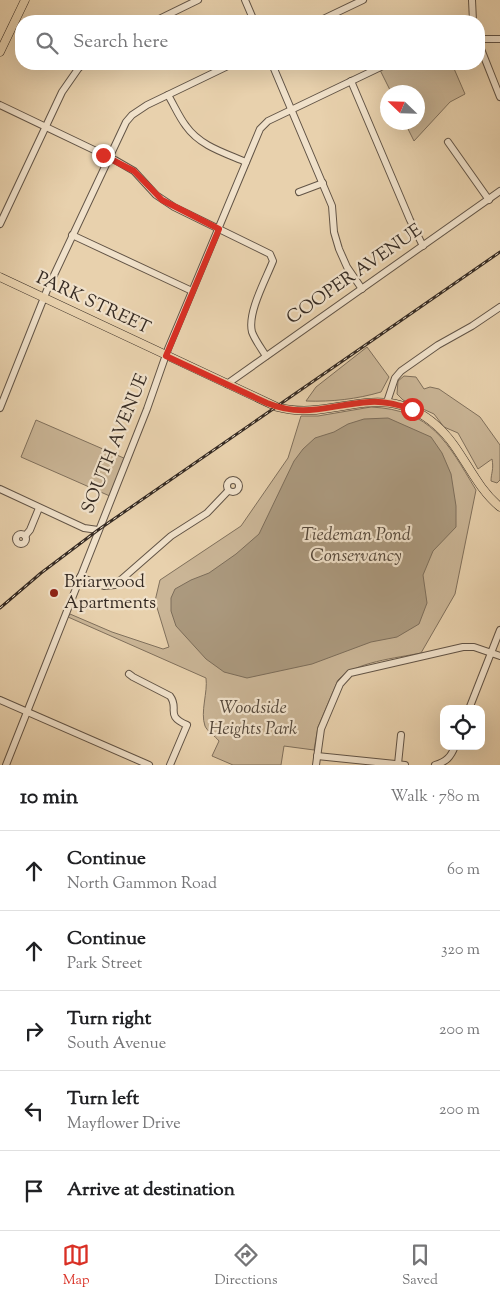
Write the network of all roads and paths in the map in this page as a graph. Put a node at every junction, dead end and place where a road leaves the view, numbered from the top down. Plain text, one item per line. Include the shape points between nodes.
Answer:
1 (25, 0) edge
2 (198, 0) edge
3 (245, 0) edge
4 (364, 0) edge
5 (472, 0) edge
6 (18, 15) edge
7 (167, 15) edge
8 (251, 15) edge
9 (332, 15) edge
10 (473, 15) edge
11 (15, 22) edge
12 (485, 39) edge
13 (500, 39) edge
14 (0, 54) edge
15 (485, 59) edge
16 (1, 60) edge
17 (78, 70) edge
18 (220, 70) edge
19 (275, 70) edge
20 (374, 70) edge
21 (350, 81) junction
22 (168, 95) junction
23 (500, 97) edge
24 (0, 105) edge
25 (292, 109) junction
26 (46, 127) junction
27 (448, 142) dead end
28 (109, 158) junction
29 (246, 162) junction
30 (322, 183) junction
31 (500, 191) edge
32 (299, 192) dead end
33 (489, 200) junction
34 (0, 224) edge
35 (219, 229) junction
36 (72, 235) junction
37 (424, 246) junction
38 (0, 276) edge
39 (362, 289) junction
40 (192, 291) junction
41 (44, 297) junction
42 (500, 307) edge
43 (166, 356) junction
44 (266, 356) junction
45 (227, 384) junction
46 (387, 402) junction
47 (0, 408) edge
48 (0, 489) edge
49 (228, 491) dead end
50 (500, 507) edge
51 (39, 508) junction
52 (98, 530) junction
53 (25, 536) dead end
54 (80, 577) junction
55 (500, 630) edge
56 (491, 652) junction
57 (500, 656) edge
58 (129, 674) dead end
59 (0, 700) edge
60 (471, 705) edge
61 (27, 712) junction
62 (401, 735) dead end
63 (453, 750) edge
64 (317, 756) junction
65 (6, 765) edge
66 (149, 765) edge
67 (170, 765) edge
68 (316, 765) edge
69 (401, 765) edge
70 (435, 765) edge

1 - 6 main road
2 - 7 street
3 - 8 street
4 - 9 street
5 - 10 street
11 - 14 main road
12 - 13 street
14 - 16 main road
15 - 23 street
17 - 26 street via 66,84
18 - 22 street
19 - 25 street
20 - 21 street, SOUTH AVENUE
21 - 25 street, SOUTH AVENUE
21 - 37 street
22 - 28 street via 129,118
22 - 29 street via 184,125 199,140
24 - 26 street
25 - 29 street, SOUTH AVENUE via 268,121 260,129
25 - 30 street
26 - 28 street
26 - 34 street
27 - 33 street
28 - 35 street via 134,171 162,200
28 - 36 street
29 - 35 street, SOUTH AVENUE
30 - 32 street
30 - 39 street via 332,206 339,249
31 - 33 street, COOPER AVENUE
33 - 37 street, COOPER AVENUE
35 - 40 street, SOUTH AVENUE
35 - 44 street via 262,249 270,254 273,261 251,323 254,337
36 - 40 street
36 - 41 street
37 - 39 street, COOPER AVENUE
38 - 41 main road, PARK STREET
39 - 44 street, COOPER AVENUE
40 - 43 street, SOUTH AVENUE
41 - 43 main road, PARK STREET
41 - 47 street
42 - 46 street via 400,371
43 - 45 main road, PARK STREET
43 - 52 street, SOUTH AVENUE
44 - 45 street, COOPER AVENUE
45 - 46 main road, PARK STREET via 267,403 294,411
46 - 50 main road, PARK STREET via 412,409 437,426 449,438 482,489
48 - 51 street
49 - 54 street via 207,513 171,536 114,585 104,586
51 - 52 street via 84,528
51 - 53 street
52 - 54 street, SOUTH AVENUE
54 - 61 street, SOUTH AVENUE
55 - 56 street
56 - 57 street
56 - 60 street
56 - 64 street via 474,647 463,648 347,675 321,729
58 - 67 street via 170,696 173,715 187,725
59 - 61 street
61 - 65 street, SOUTH AVENUE
61 - 66 street
62 - 69 street
63 - 70 street via 445,762
64 - 68 street
64 - 69 street

